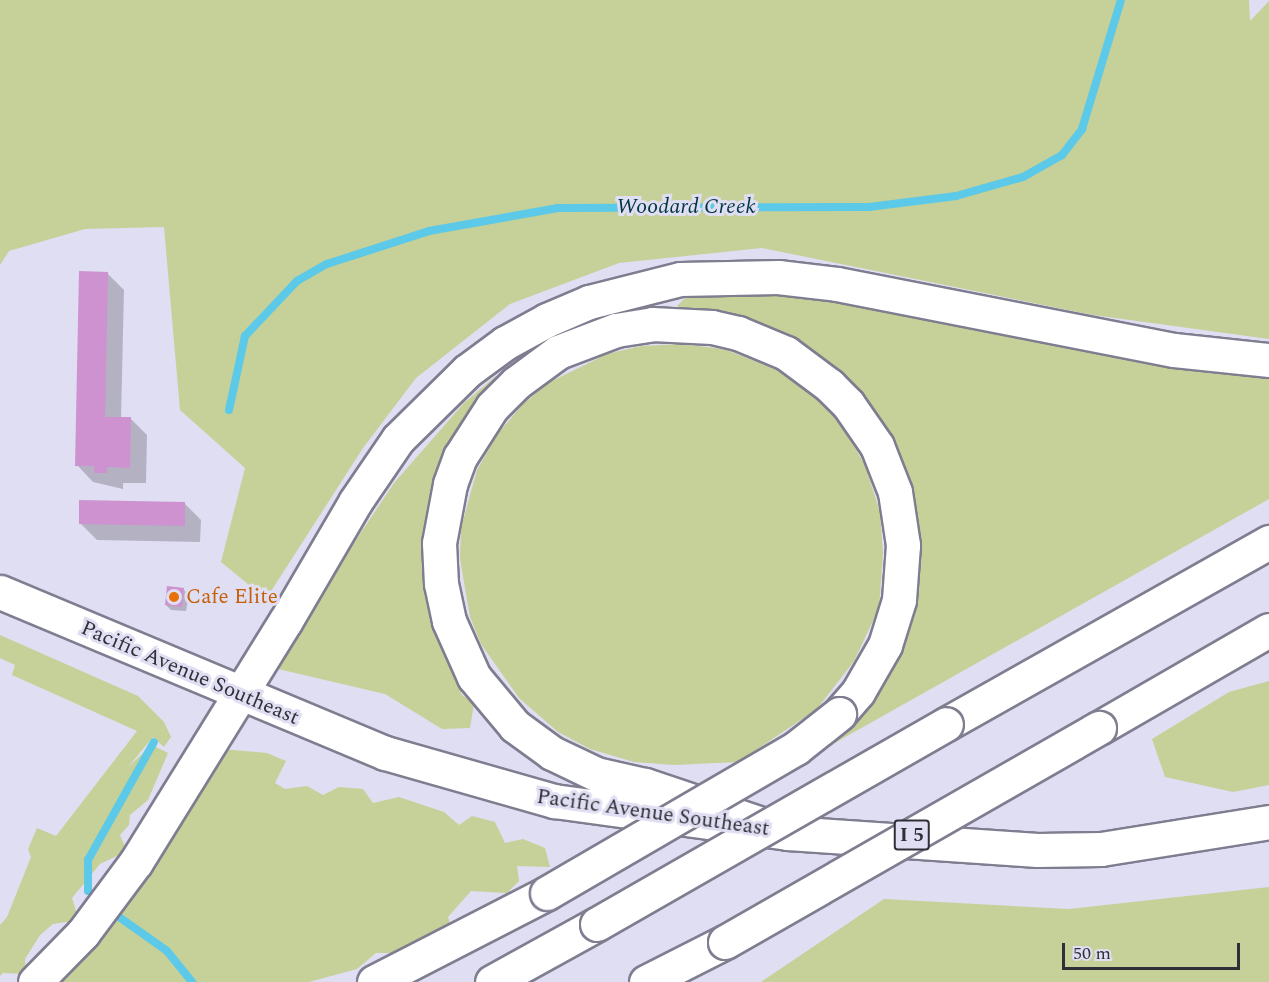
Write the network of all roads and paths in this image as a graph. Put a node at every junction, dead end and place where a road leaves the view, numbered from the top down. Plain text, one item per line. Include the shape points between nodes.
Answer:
1 (1269, 360) edge
2 (1269, 542) edge
3 (0, 592) edge
4 (1269, 630) edge
5 (241, 694) junction
6 (1269, 822) edge
7 (788, 833) junction
8 (35, 982) edge
9 (374, 982) edge
10 (492, 982) edge
11 (646, 982) edge

1 - 5 main road via 1174,350 837,284 778,277 680,279 589,302 505,343 432,402 398,439 355,502
2 - 10 main road, bridge
3 - 5 main road, Pacific Avenue Southeast
4 - 11 main road, I 5, bridge via 725,942
5 - 7 main road, Pacific Avenue Southeast via 385,753 499,788 600,810
5 - 8 main road via 110,899
6 - 7 main road, Pacific Avenue Southeast via 1072,850
7 - 9 main road, bridge via 645,785 596,774 552,753 515,726 474,676 449,621 441,584 439,543 460,457 492,407 516,383 558,352 616,330 652,324 712,327 738,333 786,353 829,385 855,413 877,446 895,492 903,545 899,600 885,645 858,692 839,714 796,748 547,893

